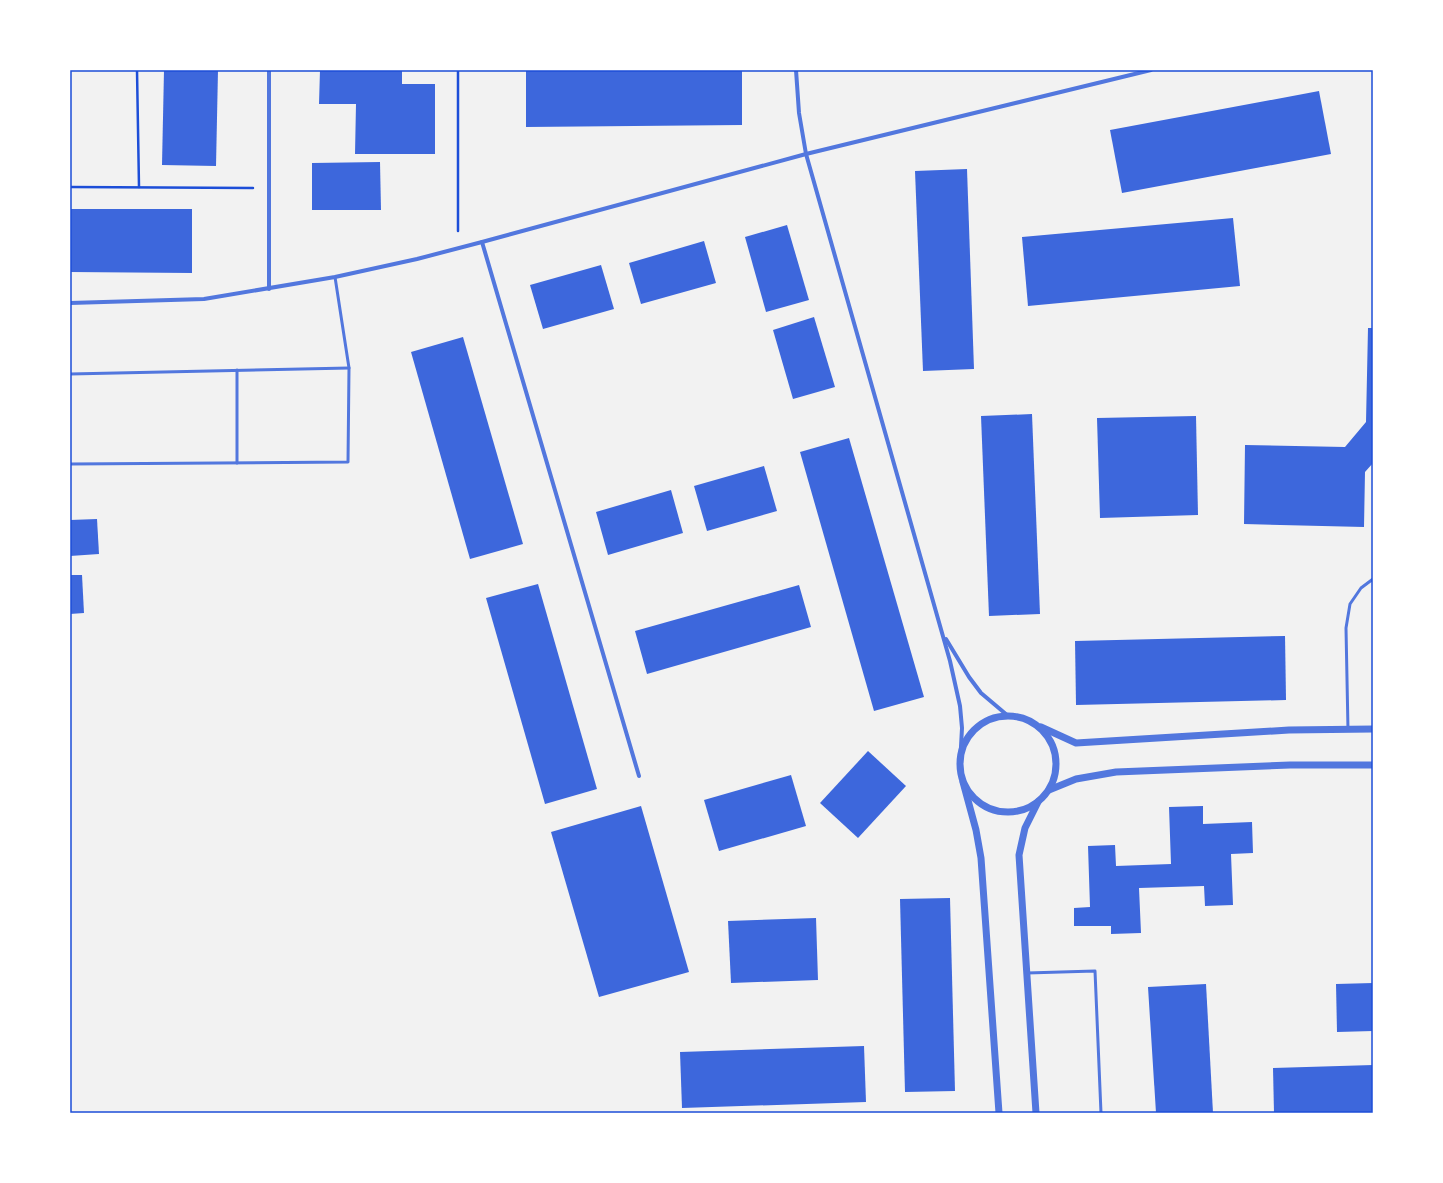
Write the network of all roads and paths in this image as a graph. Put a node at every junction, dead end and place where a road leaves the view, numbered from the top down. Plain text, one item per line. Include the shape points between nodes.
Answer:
1 (138, 70) edge
2 (269, 70) edge
3 (458, 70) edge
4 (796, 70) edge
5 (1151, 70) edge
6 (806, 154) junction
7 (70, 187) edge
8 (139, 187) junction
9 (269, 188) junction
10 (482, 242) junction
11 (458, 248) junction
12 (335, 276) junction
13 (269, 289) junction
14 (70, 303) edge
15 (348, 368) junction
16 (236, 370) junction
17 (70, 374) edge
18 (237, 463) junction
19 (70, 464) edge
20 (1373, 579) edge
21 (943, 633) junction
22 (1007, 715) junction
23 (1041, 727) junction
24 (1373, 729) edge
25 (1348, 730) junction
26 (1373, 764) edge
27 (960, 765) junction
28 (639, 776) dead end
29 (963, 782) junction
30 (1049, 790) junction
31 (1038, 802) junction
32 (1027, 974) junction
33 (999, 1113) edge
34 (1036, 1113) edge
35 (1101, 1113) edge

1 - 8 path
2 - 9 street
3 - 11 path
4 - 6 street
5 - 6 street
6 - 10 street
6 - 21 street
7 - 8 path
8 - 9 path
9 - 13 street
10 - 11 street
10 - 28 street
11 - 12 street
12 - 13 street
12 - 15 lane
13 - 14 street via 204,299
15 - 16 lane
15 - 18 lane via 348,462
16 - 17 lane
16 - 18 lane
18 - 19 lane
20 - 25 lane via 1361,588 1350,604 1346,628
21 - 22 street via 981,693
21 - 27 street via 960,706
22 - 23 street via 1026,718
22 - 27 street via 990,719 976,727 962,748
23 - 25 street via 1076,743 1289,730
23 - 30 street via 1051,740 1057,756 1056,775
24 - 25 street
26 - 30 street via 1116,772 1076,779
27 - 29 street
29 - 31 street via 972,796 986,806 1006,812 1022,810
29 - 33 street via 981,858
30 - 31 street
31 - 32 street via 1025,828 1019,855
32 - 34 street
32 - 35 lane via 1094,971

